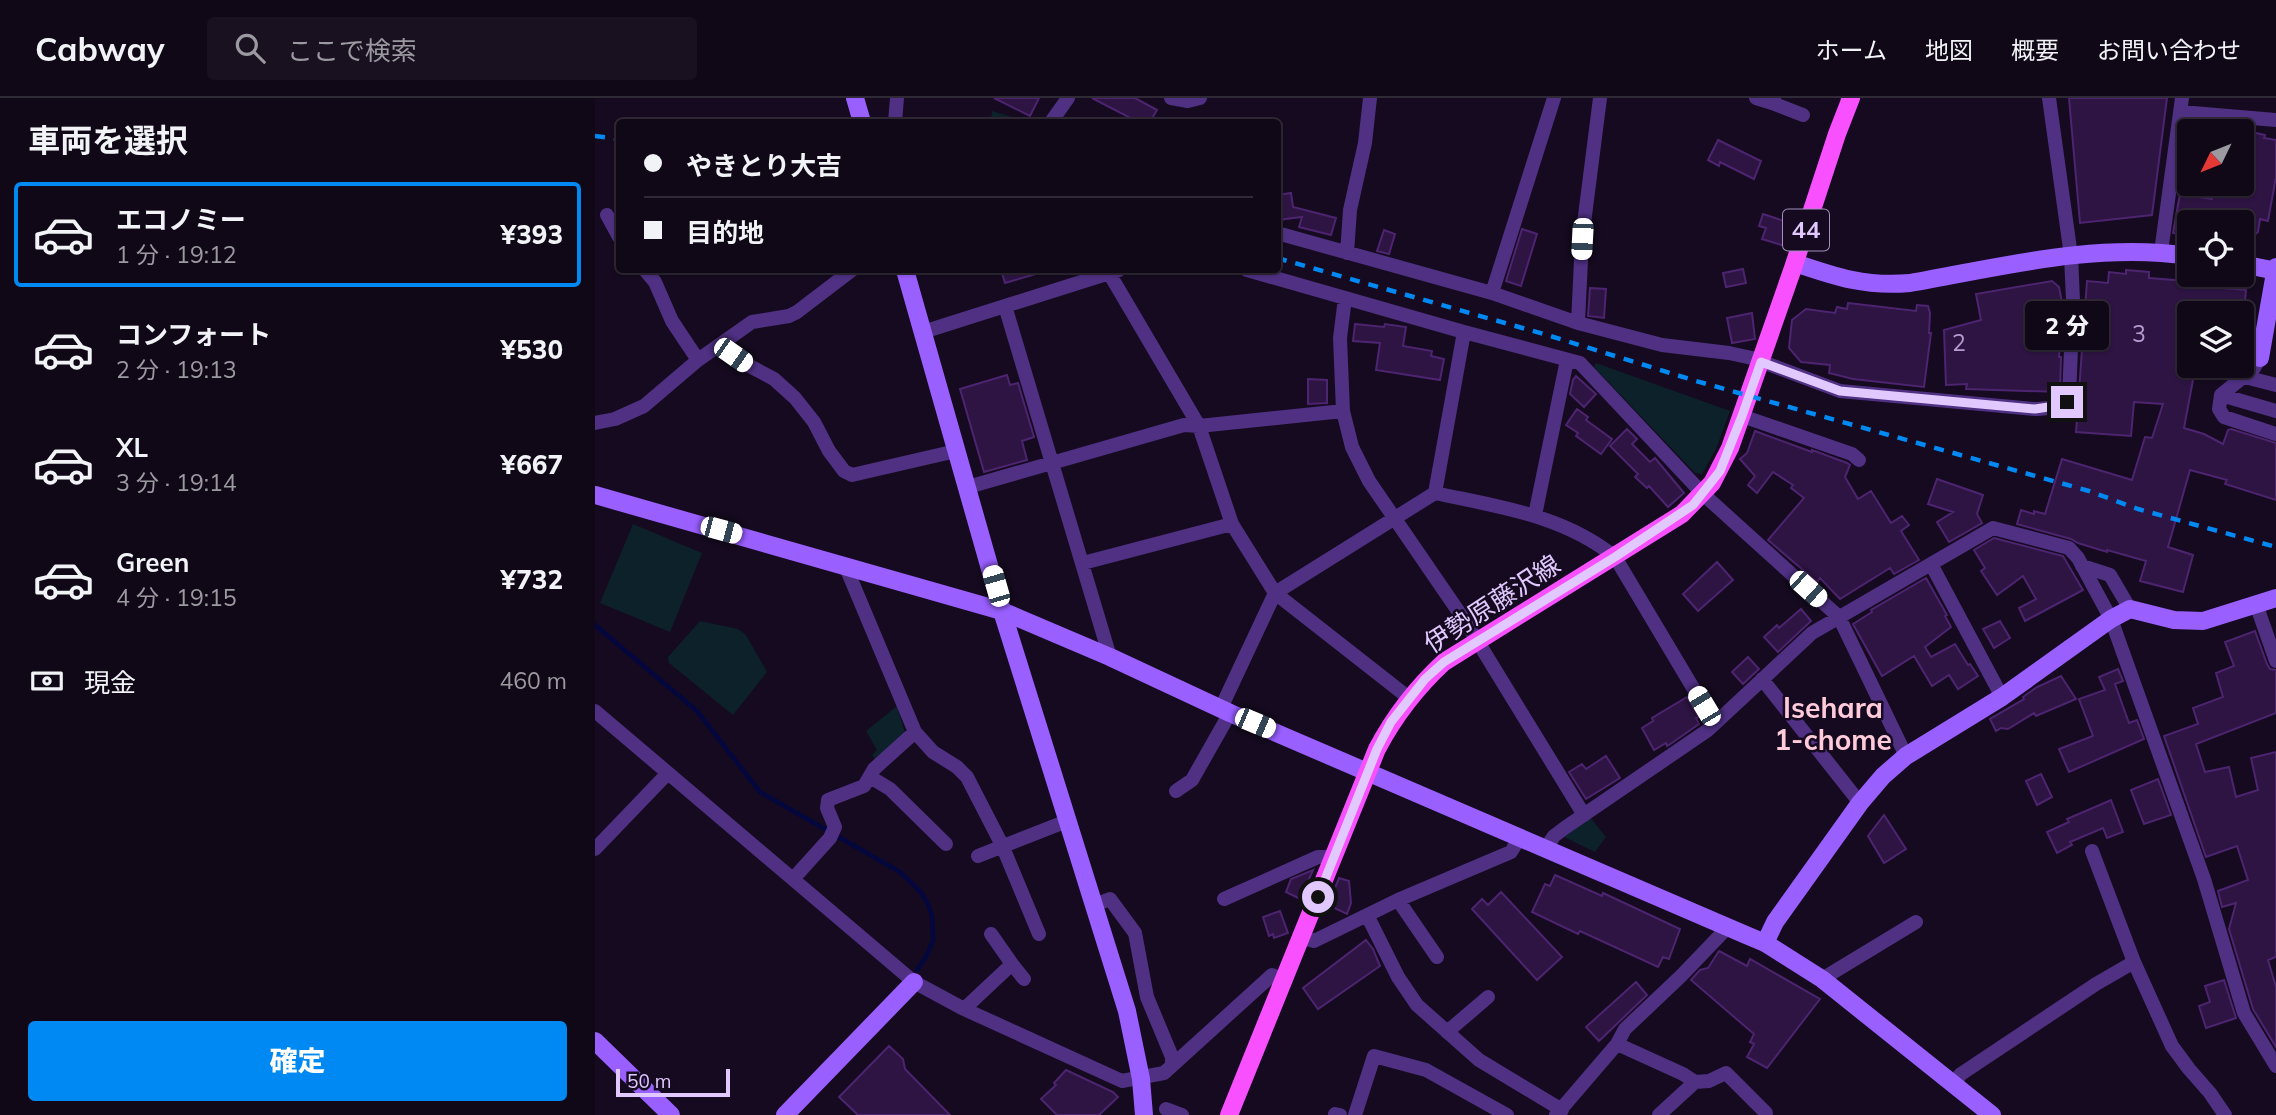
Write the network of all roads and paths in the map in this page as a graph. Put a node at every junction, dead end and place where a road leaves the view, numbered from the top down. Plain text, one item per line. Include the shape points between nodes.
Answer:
1 (855, 98) edge
2 (897, 98) edge
3 (1068, 98) edge
4 (1171, 98) edge
5 (1200, 98) edge
6 (1370, 98) edge
7 (1554, 98) edge
8 (1600, 98) edge
9 (1756, 98) edge
10 (1851, 98) edge
11 (2049, 98) edge
12 (1773, 101) edge
13 (2181, 105) edge
14 (1803, 115) dead end
15 (861, 119) edge
16 (895, 119) edge
17 (1053, 119) edge
18 (2276, 120) edge
19 (607, 215) dead end
20 (616, 230) edge
21 (1281, 234) edge
22 (2161, 252) junction
23 (1347, 253) junction
24 (2177, 254) edge
25 (2071, 256) junction
26 (1795, 263) junction
27 (2254, 266) edge
28 (2276, 270) edge
29 (648, 273) edge
30 (848, 273) edge
31 (906, 273) edge
32 (1108, 273) edge
33 (1115, 273) edge
34 (1258, 273) edge
35 (1492, 293) junction
36 (1345, 298) junction
37 (1005, 306) junction
38 (1578, 323) junction
39 (923, 332) junction
40 (1464, 332) junction
41 (719, 345) junction
42 (2260, 358) junction
43 (1567, 359) junction
44 (698, 360) junction
45 (1761, 362) junction
46 (2254, 368) edge
47 (2242, 378) edge
48 (2252, 378) edge
49 (2272, 384) edge
50 (2221, 395) junction
51 (1343, 411) junction
52 (2276, 411) edge
53 (1742, 416) junction
54 (595, 423) edge
55 (1199, 426) junction
56 (2276, 434) edge
57 (956, 451) junction
58 (1859, 460) dead end
59 (1052, 462) junction
60 (968, 487) junction
61 (1435, 494) junction
62 (1703, 494) junction
63 (595, 495) edge
64 (1535, 514) junction
65 (1394, 519) junction
66 (1232, 524) junction
67 (1615, 557) junction
68 (1083, 563) junction
69 (1931, 564) junction
70 (845, 565) junction
71 (2082, 566) junction
72 (1275, 593) junction
73 (2276, 598) edge
74 (2256, 604) junction
75 (2130, 609) junction
76 (1002, 611) junction
77 (1839, 617) junction
78 (2111, 619) junction
79 (1478, 642) junction
80 (1110, 657) junction
81 (2276, 661) edge
82 (1762, 679) junction
83 (2002, 697) junction
84 (1409, 698) junction
85 (1225, 710) junction
86 (595, 711) edge
87 (1714, 723) junction
88 (915, 732) junction
89 (1906, 756) junction
90 (1369, 772) junction
91 (668, 773) junction
92 (870, 777) junction
93 (1176, 791) dead end
94 (1860, 803) junction
95 (1584, 815) junction
96 (1067, 821) junction
97 (1520, 837) junction
98 (946, 844) dead end
99 (1002, 845) junction
100 (1546, 848) junction
101 (595, 849) edge
102 (2092, 851) dead end
103 (978, 856) dead end
104 (1334, 857) junction
105 (793, 879) junction
106 (1224, 900) dead end
107 (1398, 900) junction
108 (1094, 905) junction
109 (1367, 915) junction
110 (1916, 922) dead end
111 (1728, 927) junction
112 (991, 934) dead end
113 (1039, 934) dead end
114 (1301, 937) junction
115 (1765, 943) junction
116 (1437, 957) dead end
117 (2134, 962) junction
118 (1011, 964) junction
119 (1024, 979) dead end
120 (1822, 979) junction
121 (1283, 980) junction
122 (914, 982) junction
123 (1488, 997) dead end
124 (964, 1009) junction
125 (1447, 1032) junction
126 (595, 1041) edge
127 (1618, 1044) junction
128 (1172, 1064) junction
129 (2276, 1066) edge
130 (1141, 1079) junction
131 (1695, 1082) junction
132 (1953, 1083) junction
133 (1166, 1109) dead end
134 (1559, 1112) edge
135 (1766, 1113) dead end
136 (671, 1115) edge
137 (785, 1115) edge
138 (1144, 1115) edge
139 (1182, 1115) edge
140 (1229, 1115) edge
141 (1355, 1115) edge
142 (1507, 1115) edge
143 (1659, 1115) edge
144 (1992, 1115) edge
145 (2225, 1115) edge

1 - 15 street
2 - 16 street
3 - 17 street
4 - 5 street
6 - 23 street
7 - 35 street
8 - 38 street via 1582,239
9 - 12 street
10 - 26 main road, 44
11 - 25 street
12 - 14 street
13 - 18 street
13 - 22 street
19 - 20 street
21 - 23 street
22 - 24 street
22 - 25 street
23 - 35 street
25 - 26 street via 1886,285 1848,280
25 - 45 street via 2069,397 2062,405 2035,409 1840,391
26 - 45 main road, 44
27 - 28 street
28 - 42 street
29 - 44 street
30 - 41 street via 797,312 752,322
31 - 39 street
32 - 37 street
33 - 55 street
34 - 36 street
35 - 38 street
36 - 40 street
36 - 51 street via 1340,338
37 - 39 street
37 - 59 street
38 - 45 street via 1662,345
39 - 57 street
40 - 43 street
40 - 61 street
41 - 44 street
41 - 57 street via 774,379 795,398 844,471 852,475
42 - 46 street
42 - 49 street
43 - 62 street via 1580,363
43 - 64 street
44 - 54 street via 644,406
45 - 53 main road, 44
47 - 50 street
48 - 49 street
50 - 52 street
50 - 56 street via 2219,409 2224,417
51 - 55 street
51 - 65 street via 1352,447
53 - 58 street
53 - 62 main road, 伊勢原藤沢線 / 44 via 1720,471
55 - 59 street via 1184,425
55 - 66 street
57 - 60 street
59 - 60 street
59 - 68 street
60 - 76 street
61 - 64 street
61 - 65 street
62 - 67 main road, 伊勢原藤沢線 / 44 via 1682,514
62 - 77 street
63 - 70 street
64 - 67 street via 1595,541
65 - 72 street
65 - 79 street
66 - 68 street
66 - 72 street
67 - 79 main road, 伊勢原藤沢線 / 44
67 - 87 street
68 - 80 street
69 - 71 street via 1998,528 2069,548
69 - 77 street
69 - 83 street
70 - 76 street
70 - 88 street
71 - 75 street via 2110,575
71 - 78 street
72 - 84 street
72 - 85 street
73 - 74 street
74 - 75 street via 2190,622
74 - 81 street
75 - 78 street
76 - 80 street
76 - 96 street
77 - 82 street via 1812,634
77 - 89 street
78 - 83 street
78 - 129 street via 2183,819 2244,1013
79 - 84 main road, 伊勢原藤沢線 / 44 via 1444,662
79 - 95 street
80 - 85 street
82 - 87 street
82 - 94 street
83 - 89 street
84 - 90 main road, 伊勢原藤沢線 / 44 via 1391,722
85 - 90 street
85 - 93 street via 1192,780
86 - 91 street
87 - 95 street
88 - 92 street
88 - 99 street via 967,777
89 - 94 street
90 - 97 street
90 - 104 main road, 伊勢原藤沢線 / 44
91 - 101 street
91 - 105 street
92 - 98 street via 890,789
92 - 105 street via 864,786 828,800 833,832
94 - 115 street via 1775,922
95 - 100 street via 1554,836
96 - 99 street
96 - 108 street
97 - 100 street
97 - 107 street via 1511,852
99 - 103 street
99 - 113 street
100 - 111 street
102 - 117 street
104 - 106 street via 1318,857
104 - 114 main road, 伊勢原藤沢線 / 44
105 - 122 street
107 - 109 street
107 - 116 street
108 - 128 street via 1110,899 1135,933 1147,996
108 - 130 street via 1128,1012
109 - 114 street via 1314,941
109 - 125 street via 1417,1005
110 - 120 street
111 - 115 street
111 - 127 street via 1625,1029
112 - 118 street
114 - 121 main road, 伊勢原藤沢線 / 44
115 - 120 street
117 - 132 street via 2037,1022
117 - 145 street via 2172,1046
118 - 119 street
118 - 124 street
120 - 132 street
121 - 128 street via 1272,975
121 - 140 main road, 伊勢原藤沢線 / 44
122 - 124 street
122 - 137 street
123 - 125 street
124 - 130 street via 1122,1081
125 - 134 street via 1479,1060
126 - 136 street
127 - 131 street
127 - 134 street
128 - 130 street via 1164,1073
130 - 138 street
131 - 135 street via 1709,1082 1726,1073 1739,1076
131 - 143 street
132 - 144 street
133 - 139 street
141 - 142 street via 1374,1056 1426,1070

